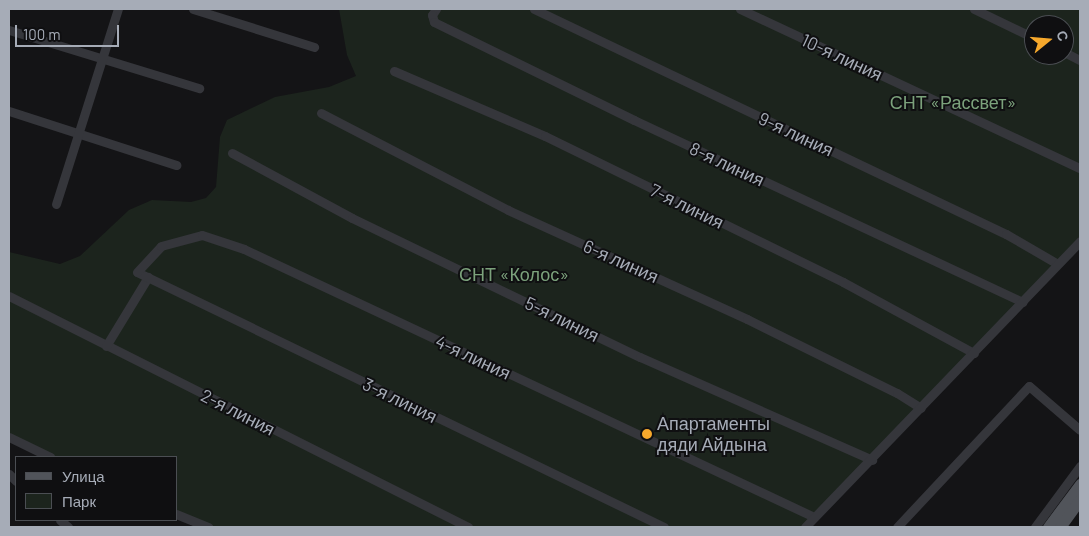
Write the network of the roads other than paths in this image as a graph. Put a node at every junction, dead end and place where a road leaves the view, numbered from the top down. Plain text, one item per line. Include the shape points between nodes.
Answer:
1 (118, 9) edge
2 (193, 9) edge
3 (436, 9) edge
4 (534, 9) edge
5 (740, 9) edge
6 (974, 9) edge
7 (9, 30) edge
8 (1024, 33) edge
9 (314, 47) dead end
10 (102, 59) junction
11 (394, 71) dead end
12 (199, 88) dead end
13 (9, 111) edge
14 (321, 113) dead end
15 (78, 133) junction
16 (232, 153) dead end
17 (176, 165) dead end
18 (1080, 168) edge
19 (56, 204) dead end
20 (1080, 241) edge
21 (1056, 263) junction
22 (137, 272) joint
23 (148, 277) junction
24 (9, 296) edge
25 (1023, 302) junction
26 (106, 346) junction
27 (974, 353) junction
28 (921, 408) junction
29 (1080, 430) edge
30 (9, 437) edge
31 (48, 456) edge
32 (872, 460) junction
33 (1080, 466) edge
34 (1080, 484) edge
35 (1080, 499) edge
36 (178, 515) edge
37 (814, 517) junction
38 (208, 527) edge
39 (468, 527) edge
40 (664, 527) edge
41 (805, 527) edge
42 (897, 527) edge
43 (1035, 527) edge
44 (1048, 527) edge
45 (1060, 527) edge

1 - 10 street
2 - 9 street
3 - 25 street, 8-я линия via 432,15 434,22 634,120
4 - 21 street, 9-я линия via 1006,234
5 - 18 street, 10-я линия
6 - 8 street
7 - 10 street
10 - 12 street
10 - 15 street
11 - 27 street, 7-я линия via 562,145 842,282
13 - 15 street
14 - 28 street, 6-я линия via 508,210 747,319
15 - 17 street
15 - 19 street
16 - 32 street, 5-я линия via 352,218 640,357
20 - 21 street
21 - 25 street
22 - 23 street, 3-я линия
22 - 37 street, 4-я линия via 161,246 202,235 244,249
23 - 26 street
23 - 40 street, 3-я линия
24 - 26 street, 2-я линия
25 - 27 street
26 - 39 street, 2-я линия
27 - 28 street
28 - 32 street
29 - 42 street via 1029,386
30 - 31 street
32 - 37 street
33 - 43 street
34 - 44 main road
35 - 45 main road
36 - 38 street
37 - 41 street

